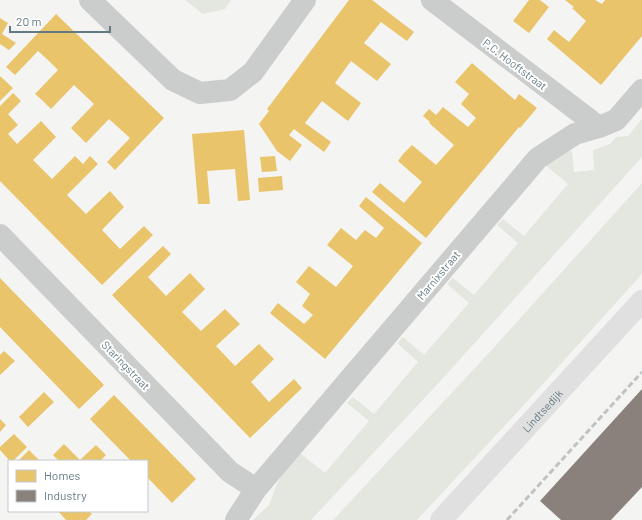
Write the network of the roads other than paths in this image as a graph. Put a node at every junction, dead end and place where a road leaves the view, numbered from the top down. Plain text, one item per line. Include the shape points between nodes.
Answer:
1 (90, 0) edge
2 (305, 0) edge
3 (432, 0) edge
4 (642, 90) edge
5 (599, 127) junction
6 (0, 235) edge
7 (642, 301) edge
8 (256, 489) junction
9 (236, 520) edge
10 (441, 520) edge

1 - 2 street via 173,80 200,93 230,90 253,72
3 - 5 street, P.C. Hooftstraat
4 - 5 street, Marnixstraat via 616,120
5 - 8 street, Marnixstraat via 575,134 538,158
6 - 8 street, Staringstraat via 230,472
7 - 10 main road, Lindtsedijk
8 - 9 street, Marnixstraat

